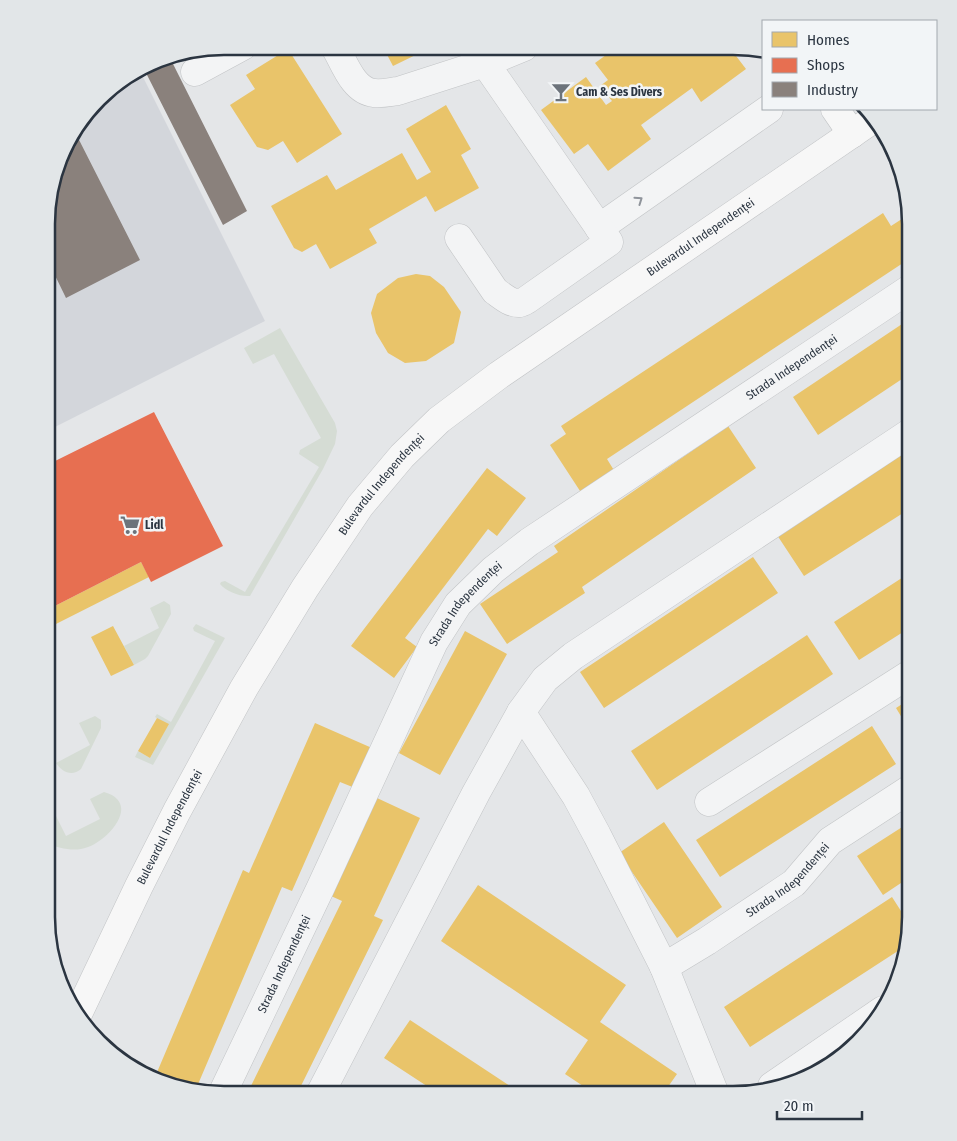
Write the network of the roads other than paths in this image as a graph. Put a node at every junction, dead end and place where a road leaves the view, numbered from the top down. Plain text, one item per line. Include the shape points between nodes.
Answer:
1 (226, 55) edge
2 (340, 55) edge
3 (504, 55) edge
4 (485, 63) junction
5 (195, 72) dead end
6 (768, 110) edge
7 (836, 110) edge
8 (862, 127) edge
9 (599, 228) junction
10 (459, 238) dead end
11 (902, 294) edge
12 (902, 438) edge
13 (902, 679) edge
14 (521, 712) junction
15 (902, 794) edge
16 (709, 802) dead end
17 (664, 967) junction
18 (82, 1007) edge
19 (864, 1023) edge
20 (784, 1078) edge
21 (226, 1086) edge
22 (324, 1086) edge
23 (712, 1086) edge

1 - 5 street
2 - 4 street via 353,79 372,93 398,91
3 - 4 street
4 - 9 street
9 -> 6 street
7 - 8 main road
8 - 18 main road, Bulevardul Independenței via 499,375 439,420 402,456 332,546 248,680 143,878
9 - 10 street via 608,242 520,303 495,291
11 - 21 street, Strada Independenței via 529,542 493,570 458,604 434,642
12 - 14 street via 573,656 545,679
13 - 16 street
14 - 17 street via 576,796
14 - 22 street
15 - 17 street, Strada Independenței via 830,842 794,883
17 - 23 street
19 - 20 street

